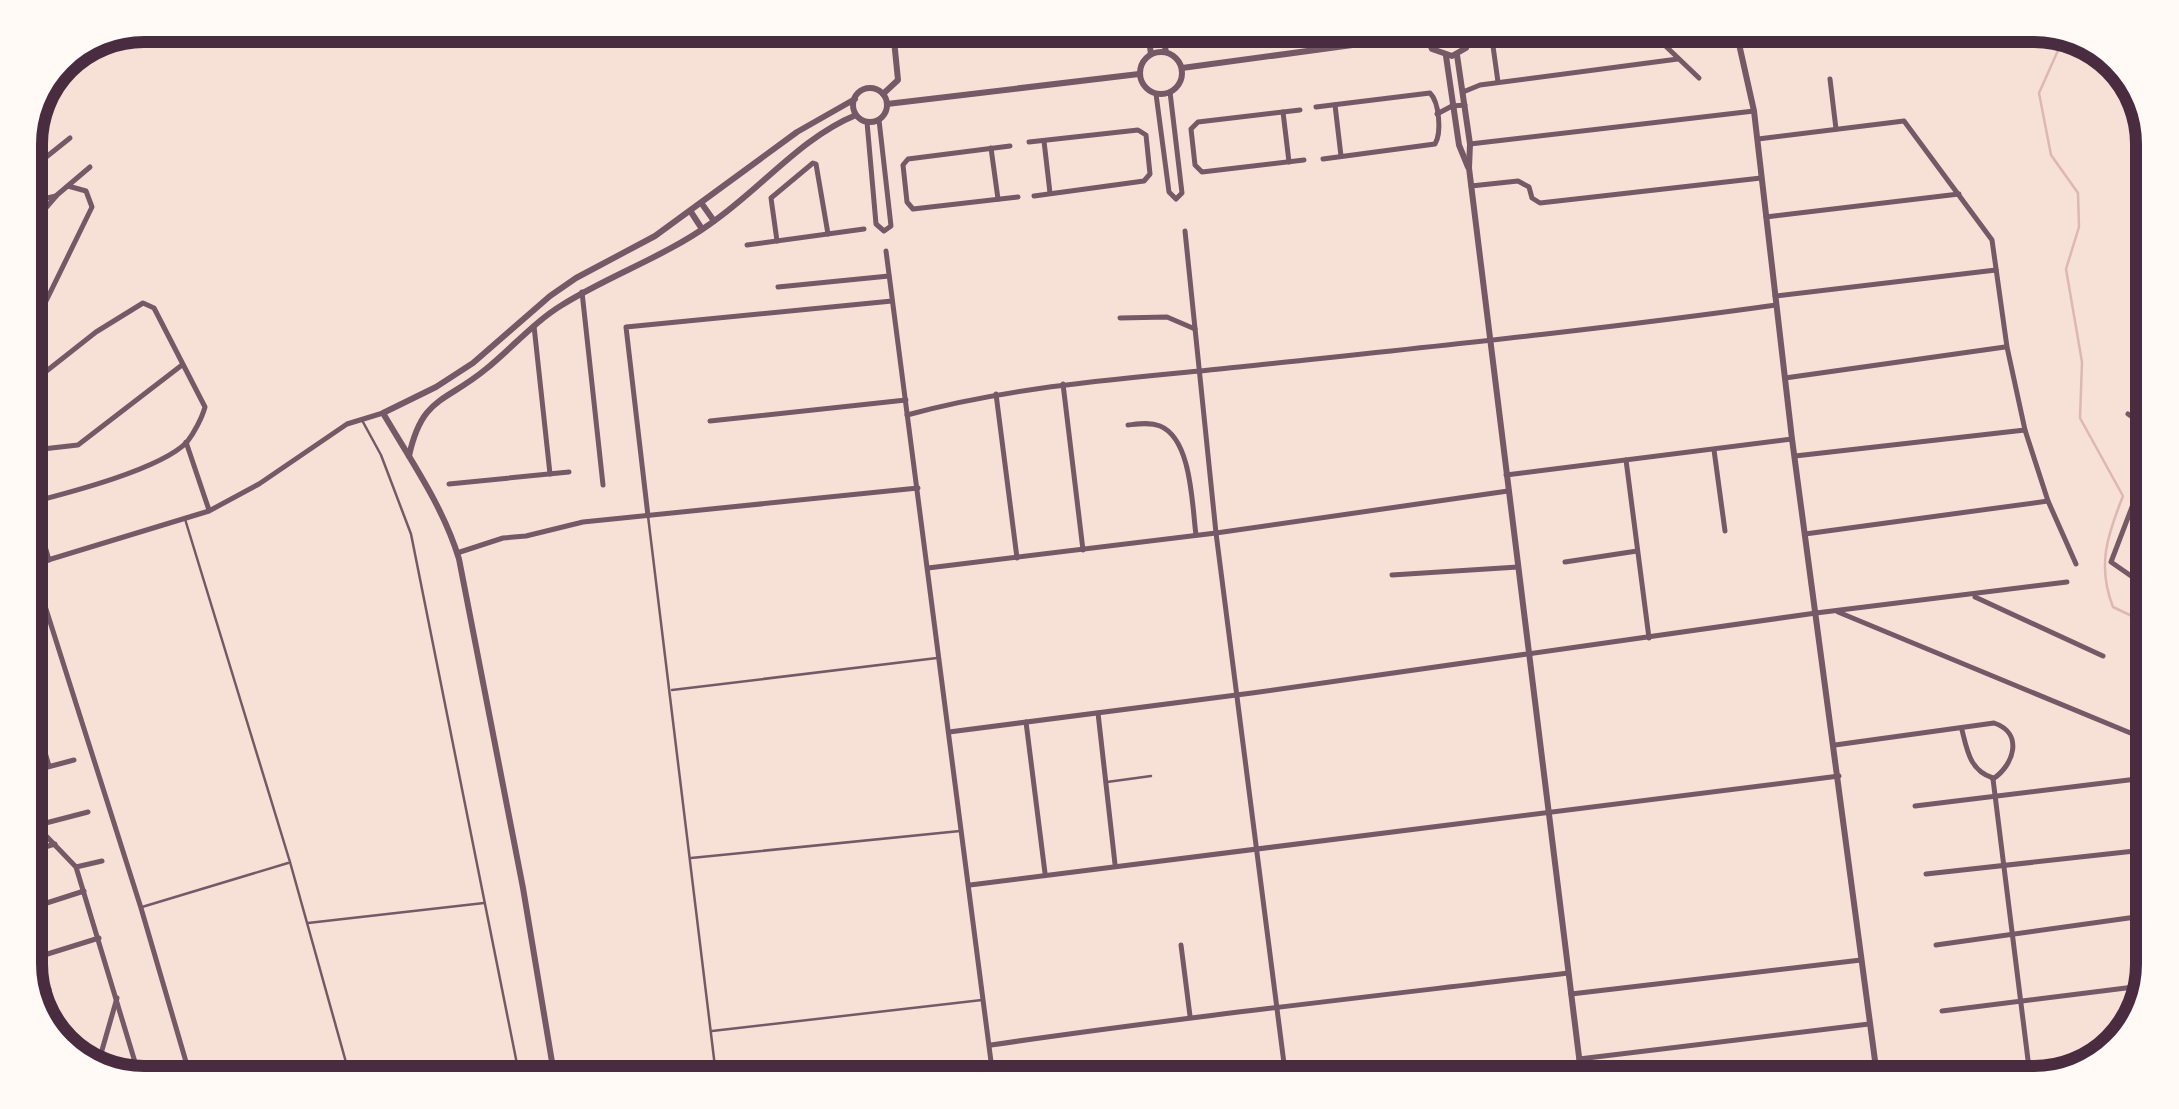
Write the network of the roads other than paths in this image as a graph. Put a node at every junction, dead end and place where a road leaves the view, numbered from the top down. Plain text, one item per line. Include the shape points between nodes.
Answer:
1 (895, 42) edge
2 (1149, 42) edge
3 (1164, 42) edge
4 (1369, 42) edge
5 (1429, 42) edge
6 (1468, 42) edge
7 (1492, 42) edge
8 (1661, 42) edge
9 (1739, 42) edge
10 (1166, 52) junction
11 (1151, 54) junction
12 (1457, 55) junction
13 (1446, 56) junction
14 (1678, 59) junction
15 (1182, 68) junction
16 (1140, 74) junction
17 (1699, 78) dead end
18 (1830, 78) dead end
19 (1461, 81) junction
20 (1498, 82) junction
21 (1480, 84) junction
22 (1170, 92) junction
23 (1463, 92) junction
24 (883, 94) junction
25 (1156, 94) junction
26 (854, 99) junction
27 (1436, 103) junction
28 (888, 104) junction
29 (1335, 105) junction
30 (1465, 105) junction
31 (1450, 106) junction
32 (1316, 107) dead end
33 (1300, 110) dead end
34 (1754, 111) junction
35 (1283, 112) junction
36 (1439, 113) junction
37 (856, 115) junction
38 (878, 120) junction
39 (867, 122) junction
40 (1468, 128) junction
41 (1836, 128) junction
42 (1457, 130) junction
43 (70, 138) dead end
44 (1757, 139) junction
45 (1044, 141) junction
46 (1029, 142) dead end
47 (1470, 144) junction
48 (1010, 146) dead end
49 (991, 148) junction
50 (1194, 151) junction
51 (1177, 152) junction
52 (1165, 154) junction
53 (1341, 156) junction
54 (1149, 157) junction
55 (1323, 159) dead end
56 (43, 160) edge
57 (1304, 160) dead end
58 (1289, 162) junction
59 (780, 166) junction
60 (90, 167) dead end
61 (1469, 168) junction
62 (1761, 178) junction
63 (791, 179) junction
64 (68, 186) junction
65 (896, 186) junction
66 (1472, 186) junction
67 (1050, 193) junction
68 (1959, 194) junction
69 (57, 195) junction
70 (1018, 196) dead end
71 (1034, 196) dead end
72 (43, 198) edge
73 (998, 199) junction
74 (702, 204) junction
75 (43, 211) edge
76 (691, 212) junction
77 (1766, 217) junction
78 (714, 221) junction
79 (702, 229) junction
80 (864, 229) dead end
81 (1185, 231) dead end
82 (828, 234) junction
83 (776, 241) junction
84 (748, 245) dead end
85 (886, 251) dead end
86 (1997, 270) junction
87 (889, 276) junction
88 (778, 288) dead end
89 (582, 292) junction
90 (892, 300) junction
91 (1776, 301) junction
92 (43, 307) edge
93 (1120, 318) dead end
94 (534, 326) junction
95 (1195, 328) junction
96 (1489, 340) junction
97 (497, 344) junction
98 (2007, 347) junction
99 (506, 353) junction
100 (182, 365) junction
101 (1198, 371) junction
102 (43, 374) edge
103 (1786, 378) junction
104 (1063, 384) junction
105 (996, 394) junction
106 (906, 400) junction
107 (383, 413) junction
108 (2128, 414) dead end
109 (908, 415) junction
110 (2136, 419) edge
111 (362, 420) junction
112 (710, 421) dead end
113 (1128, 424) dead end
114 (2025, 430) junction
115 (1792, 439) junction
116 (186, 442) junction
117 (43, 448) edge
118 (1714, 450) junction
119 (1795, 456) junction
120 (409, 457) junction
121 (1626, 460) junction
122 (569, 472) dead end
123 (550, 474) junction
124 (1506, 475) junction
125 (448, 484) dead end
126 (603, 485) dead end
127 (918, 488) junction
128 (1508, 492) junction
129 (2136, 497) edge
130 (43, 498) edge
131 (2048, 501) junction
132 (210, 510) junction
133 (648, 516) junction
134 (186, 519) junction
135 (1725, 531) dead end
136 (1216, 533) junction
137 (1805, 534) junction
138 (1196, 536) junction
139 (43, 543) edge
140 (1083, 550) junction
141 (1638, 551) junction
142 (458, 553) junction
143 (1017, 558) junction
144 (49, 560) junction
145 (43, 562) edge
146 (1565, 562) dead end
147 (2076, 564) dead end
148 (1518, 567) junction
149 (928, 568) junction
150 (1392, 575) dead end
151 (2136, 579) edge
152 (2066, 582) dead end
153 (1972, 596) junction
154 (43, 609) edge
155 (1835, 611) junction
156 (1816, 613) junction
157 (1648, 638) junction
158 (1530, 654) junction
159 (2103, 656) dead end
160 (938, 658) junction
161 (670, 690) junction
162 (1238, 695) junction
163 (1098, 713) junction
164 (1026, 722) junction
165 (1962, 730) junction
166 (949, 732) junction
167 (2136, 735) edge
168 (1835, 745) junction
169 (43, 746) edge
170 (74, 760) dead end
171 (49, 766) junction
172 (43, 768) edge
173 (1151, 776) dead end
174 (1839, 776) junction
175 (1993, 778) junction
176 (2136, 779) edge
177 (1106, 782) junction
178 (1996, 797) junction
179 (1915, 806) dead end
180 (88, 812) dead end
181 (1548, 813) junction
182 (43, 823) edge
183 (43, 831) edge
184 (962, 831) junction
185 (55, 844) junction
186 (43, 848) edge
187 (1256, 848) junction
188 (2136, 851) edge
189 (691, 858) junction
190 (102, 861) dead end
191 (290, 862) junction
192 (1114, 864) junction
193 (2004, 865) junction
194 (76, 867) junction
195 (1045, 874) junction
196 (1926, 874) dead end
197 (970, 885) junction
198 (84, 891) junction
199 (485, 903) junction
200 (43, 904) edge
201 (141, 908) junction
202 (2136, 917) edge
203 (307, 923) junction
204 (2011, 934) junction
205 (100, 938) junction
206 (1181, 945) dead end
207 (1936, 945) dead end
208 (43, 955) edge
209 (1863, 959) junction
210 (1568, 973) junction
211 (2134, 987) edge
212 (49, 989) dead end
213 (1571, 994) junction
214 (116, 998) junction
215 (985, 1000) junction
216 (2020, 1002) junction
217 (1278, 1008) junction
218 (53, 1009) edge
219 (1942, 1012) dead end
220 (1190, 1016) junction
221 (1871, 1024) junction
222 (710, 1031) junction
223 (990, 1045) junction
224 (100, 1056) edge
225 (1580, 1059) junction
226 (136, 1066) edge
227 (187, 1066) edge
228 (347, 1066) edge
229 (516, 1066) edge
230 (553, 1066) edge
231 (715, 1066) edge
232 (992, 1066) edge
233 (1285, 1066) edge
234 (1581, 1066) edge
235 (1876, 1066) edge
236 (2029, 1066) edge

1 - 24 street via 898,80
2 - 11 street
3 - 10 street
4 - 15 street
5 - 13 street
6 - 12 street
7 - 20 street
8 - 14 street
9 - 34 street
10 - 11 street
10 - 15 street
11 - 16 street
12 - 13 street
12 - 19 street
13 - 31 street
14 - 17 street
14 - 20 street
15 - 22 street
16 - 25 street
16 - 28 street
18 - 41 street
19 - 21 street
19 - 23 street
20 - 21 street
21 - 23 street
22 - 25 street
22 - 51 street
23 - 30 street
24 - 26 street via 870,88
24 - 28 street
25 - 52 street
26 - 37 street
26 - 74 street
27 - 29 street via 1430,93
27 - 31 street
27 - 36 street
28 - 38 street
29 - 32 street
29 - 53 street
30 - 31 street
30 - 40 street
31 - 36 street
31 - 42 street
33 - 35 street
34 - 44 street
34 - 47 street
35 - 50 street via 1198,122
35 - 58 street
36 - 53 street via 1435,144
37 - 39 street
37 - 59 street
38 - 39 street
38 - 65 street
39 - 65 street via 876,224 884,231 891,226
40 - 42 street
40 - 47 street
41 - 44 street
41 - 68 street via 1904,121
42 - 61 street
43 - 56 street
44 - 62 street
45 - 46 street
45 - 54 street via 1138,130 1146,135
45 - 67 street
47 - 61 street
48 - 49 street
49 - 65 street via 908,159
49 - 73 street
50 - 51 street
50 - 58 street via 1202,172
51 - 52 street via 1182,192 1176,199
52 - 54 street
53 - 55 street
54 - 67 street via 1144,181
57 - 58 street
59 - 63 street
59 - 78 street
60 - 64 street
61 - 66 street
62 - 66 street via 1540,203 1524,183
62 - 77 street
63 - 82 street via 816,164
63 - 83 street via 770,202
64 - 69 street
64 - 92 street via 86,191 92,207
65 - 73 street via 912,209
66 - 96 street
67 - 71 street
68 - 77 street
68 - 86 street via 1992,240
69 - 72 street
69 - 75 street
70 - 73 street
74 - 76 street
74 - 78 street
76 - 79 street
76 - 97 street via 561,288
77 - 91 street
78 - 79 street
79 - 89 street
80 - 82 street
81 - 95 street
82 - 83 street
83 - 84 street
85 - 87 street
86 - 91 street
86 - 98 street
87 - 88 street
87 - 90 street
89 - 94 street
89 - 126 street
90 - 106 street
90 - 133 street via 626,327
91 - 96 street
91 - 103 street
93 - 95 street via 1168,317
94 - 99 street
94 - 123 street
95 - 101 street
96 - 101 street
96 - 124 street
97 - 99 street
97 - 107 street via 436,387
98 - 103 street
98 - 114 street
99 - 120 street via 426,410
100 - 102 street via 154,308 142,303
100 - 116 street via 205,407
100 - 117 street via 78,445
101 - 104 street
101 - 136 street
103 - 115 street
104 - 105 street
104 - 140 street
105 - 109 street
105 - 143 street
106 - 109 street
106 - 112 street
107 - 111 street
107 - 120 street
108 - 110 street
109 - 127 street
111 - 132 street
111 - 199 lane via 411,534
113 - 138 street via 1165,427 1186,457
114 - 119 street
114 - 131 street
115 - 118 street
115 - 119 street
116 - 130 street via 150,464
116 - 132 street
118 - 121 street
118 - 135 street
119 - 137 street
120 - 142 street
121 - 124 street
121 - 141 street
122 - 123 street
123 - 125 street
124 - 128 street
127 - 133 street
127 - 149 street
128 - 136 street
128 - 148 street
129 - 151 street via 2111,562
131 - 137 street
131 - 147 street
132 - 134 street
133 - 142 street via 557,526
133 - 161 lane
134 - 144 street
134 - 191 lane
136 - 138 street
136 - 162 street
137 - 156 street
138 - 140 street
139 - 144 street
140 - 143 street
141 - 146 street
141 - 157 street
142 - 230 street
143 - 149 street
144 - 145 street
148 - 150 street
148 - 158 street
149 - 160 street
152 - 153 street
153 - 155 street
153 - 159 street
154 - 201 street
155 - 156 street
155 - 167 street
156 - 157 street
156 - 168 street
157 - 158 street
158 - 162 street
158 - 181 street
160 - 161 lane
160 - 166 street
161 - 189 lane
162 - 163 street
162 - 187 street
163 - 164 street
163 - 177 street
164 - 166 street
164 - 195 street
165 - 168 street
165 - 175 street via 1974,765
165 - 175 street via 1984,723 2010,733 2012,758
166 - 184 street
168 - 174 street
169 - 171 street
170 - 171 street
171 - 172 street
173 - 177 lane
174 - 181 street
174 - 209 street
175 - 178 street
176 - 178 street
177 - 192 street
178 - 179 street
178 - 193 street
180 - 182 street
181 - 187 street
181 - 210 street
183 - 185 street
184 - 189 lane
184 - 197 street
185 - 186 street
185 - 194 street
187 - 192 street
187 - 217 street
188 - 193 street
189 - 222 lane
190 - 194 street
191 - 201 lane
191 - 203 lane
192 - 195 street
193 - 196 street
193 - 204 street
194 - 198 street
195 - 197 street
197 - 215 street
198 - 200 street
198 - 205 street
199 - 203 lane
199 - 229 lane
201 - 227 street
202 - 204 street
203 - 228 lane
204 - 207 street
204 - 216 street
205 - 208 street
205 - 214 street
206 - 220 street
209 - 213 street
209 - 221 street
210 - 213 street
210 - 217 street
211 - 216 street
212 - 218 street
213 - 225 street
214 - 224 street
214 - 226 street
215 - 222 lane
215 - 223 street
216 - 219 street
216 - 236 street
217 - 220 street
217 - 233 street
220 - 223 street
221 - 225 street
221 - 235 street
222 - 231 lane
223 - 232 street
225 - 234 street

